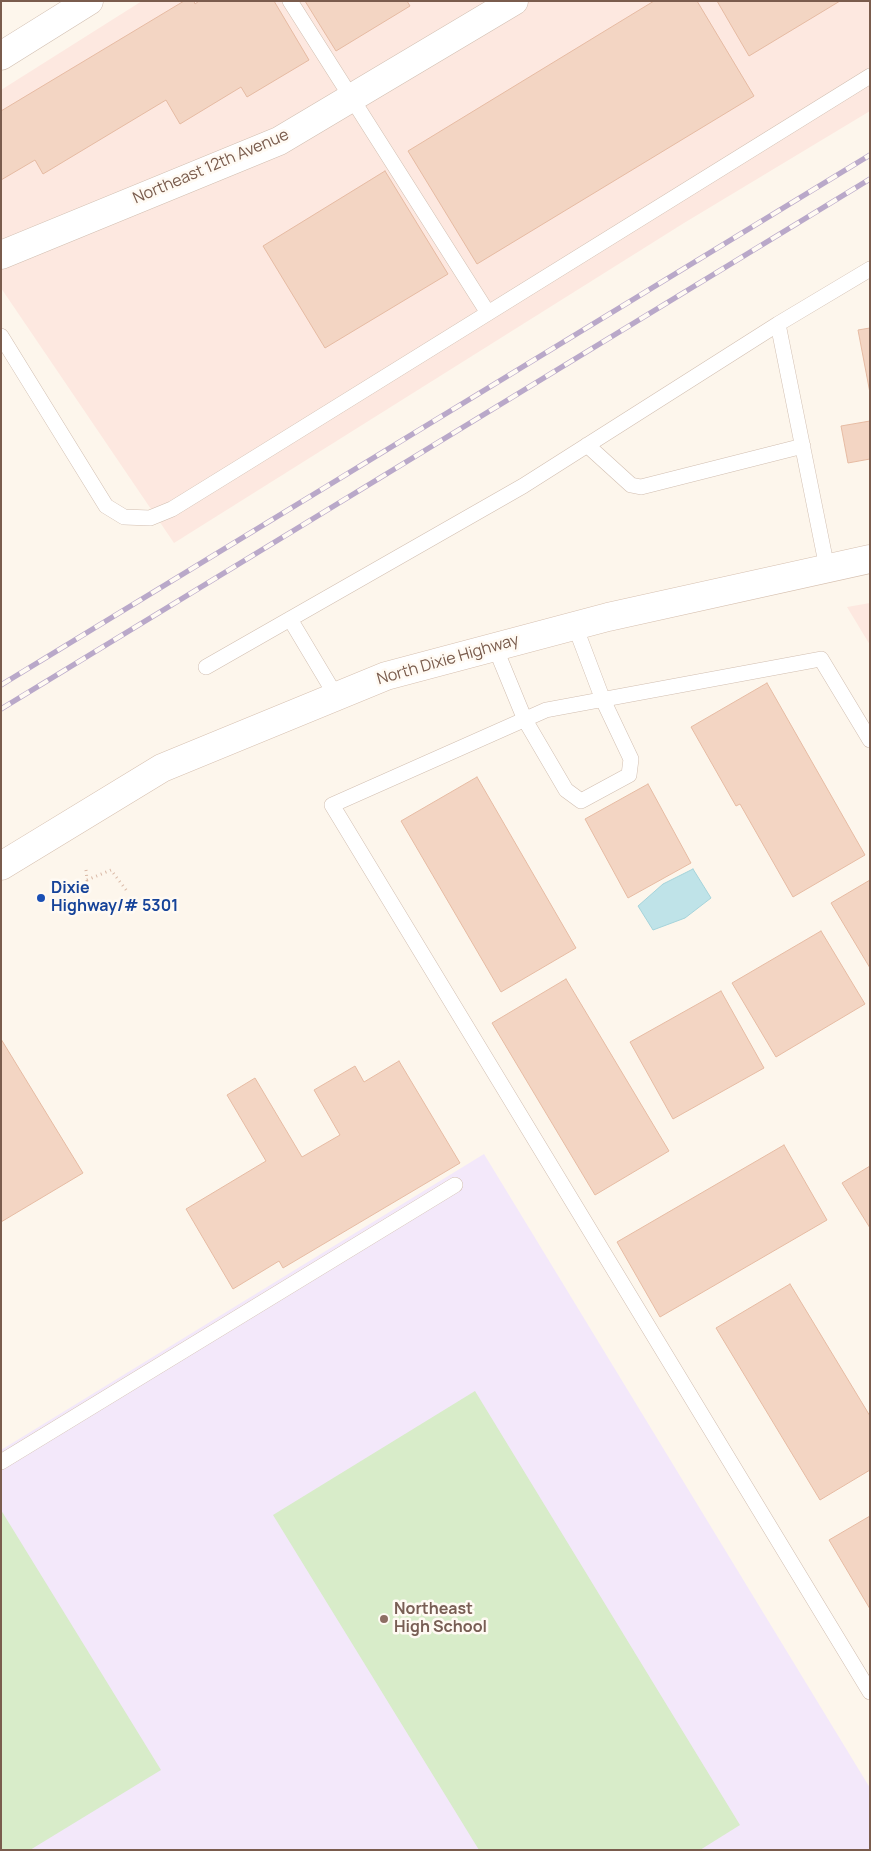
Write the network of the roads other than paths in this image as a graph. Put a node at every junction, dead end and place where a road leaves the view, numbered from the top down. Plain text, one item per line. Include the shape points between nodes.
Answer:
1 (89, 1) edge
2 (290, 1) edge
3 (514, 1) edge
4 (1, 56) edge
5 (870, 76) edge
6 (350, 98) junction
7 (1, 255) edge
8 (870, 269) edge
9 (488, 313) junction
10 (778, 324) junction
11 (1, 336) edge
12 (587, 445) junction
13 (803, 446) junction
14 (870, 559) edge
15 (827, 568) junction
16 (290, 619) junction
17 (575, 626) junction
18 (495, 647) junction
19 (206, 667) dead end
20 (336, 696) junction
21 (603, 700) junction
22 (525, 720) junction
23 (870, 740) edge
24 (1, 866) edge
25 (455, 1184) dead end
26 (1, 1462) edge
27 (870, 1692) edge

1 - 4 main road
2 - 6 lane
3 - 6 main road, Northeast 12th Avenue
5 - 9 lane
6 - 7 main road, Northeast 12th Avenue via 279,141
6 - 9 lane
8 - 10 lane
9 - 11 lane via 180,503 150,518 124,517 106,506
10 - 12 lane
10 - 13 lane
12 - 13 lane via 631,485 641,487
12 - 16 lane via 523,486
13 - 15 lane
14 - 15 main road, North Dixie Highway
15 - 17 main road, North Dixie Highway
16 - 19 lane
16 - 20 lane
17 - 18 main road, North Dixie Highway
17 - 21 lane
18 - 20 main road, North Dixie Highway via 386,676
18 - 22 lane
20 - 24 main road, North Dixie Highway via 162,768
21 - 22 lane via 546,710
21 - 22 lane via 631,759 629,775 581,801 566,790
21 - 23 lane via 821,659
22 - 27 lane via 332,805
25 - 26 lane

